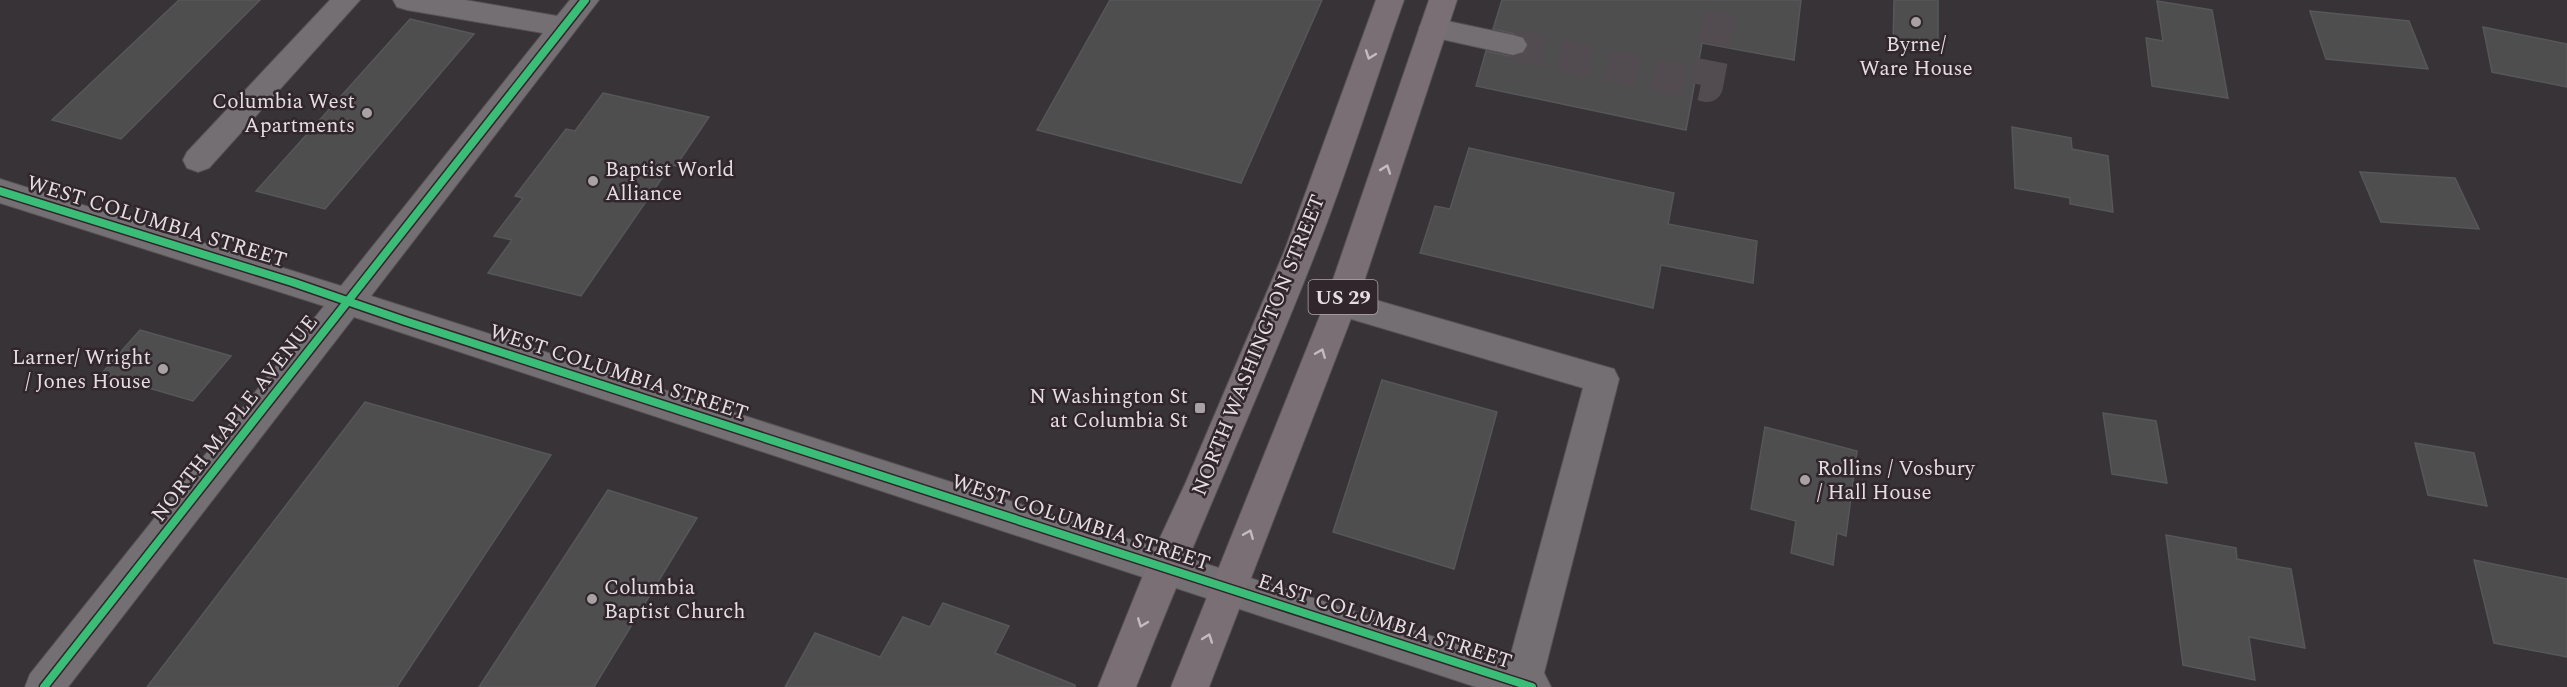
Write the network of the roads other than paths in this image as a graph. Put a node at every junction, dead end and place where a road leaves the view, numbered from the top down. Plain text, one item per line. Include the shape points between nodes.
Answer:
1 (346, 0) edge
2 (407, 0) edge
3 (585, 0) edge
4 (1390, 0) edge
5 (1438, 14) edge
6 (564, 27) junction
7 (1513, 45) tunnel mouth
8 (198, 160) dead end
9 (0, 190) edge
10 (349, 303) junction
11 (1341, 303) junction
12 (1164, 568) junction
13 (1227, 589) junction
14 (1527, 686) edge
15 (44, 687) edge
16 (1117, 687) edge
17 (1190, 687) edge

1 - 8 street
2 - 6 street
3 - 6 street, NORTH MAPLE AVENUE
4 -> 12 main road, NORTH WASHINGTON STREET / US 29 via 1300,252
5 - 7 street
11 -> 5 main road, US 29
6 - 10 street, NORTH MAPLE AVENUE
9 - 10 street, WEST COLUMBIA STREET
10 - 12 street, WEST COLUMBIA STREET
10 - 15 street, NORTH MAPLE AVENUE
13 -> 11 main road, US 29
11 - 14 street via 1602,379
12 - 13 street, WEST COLUMBIA STREET
12 -> 16 main road, NORTH WASHINGTON STREET / US 29
13 - 14 street, EAST COLUMBIA STREET
17 -> 13 main road, US 29

